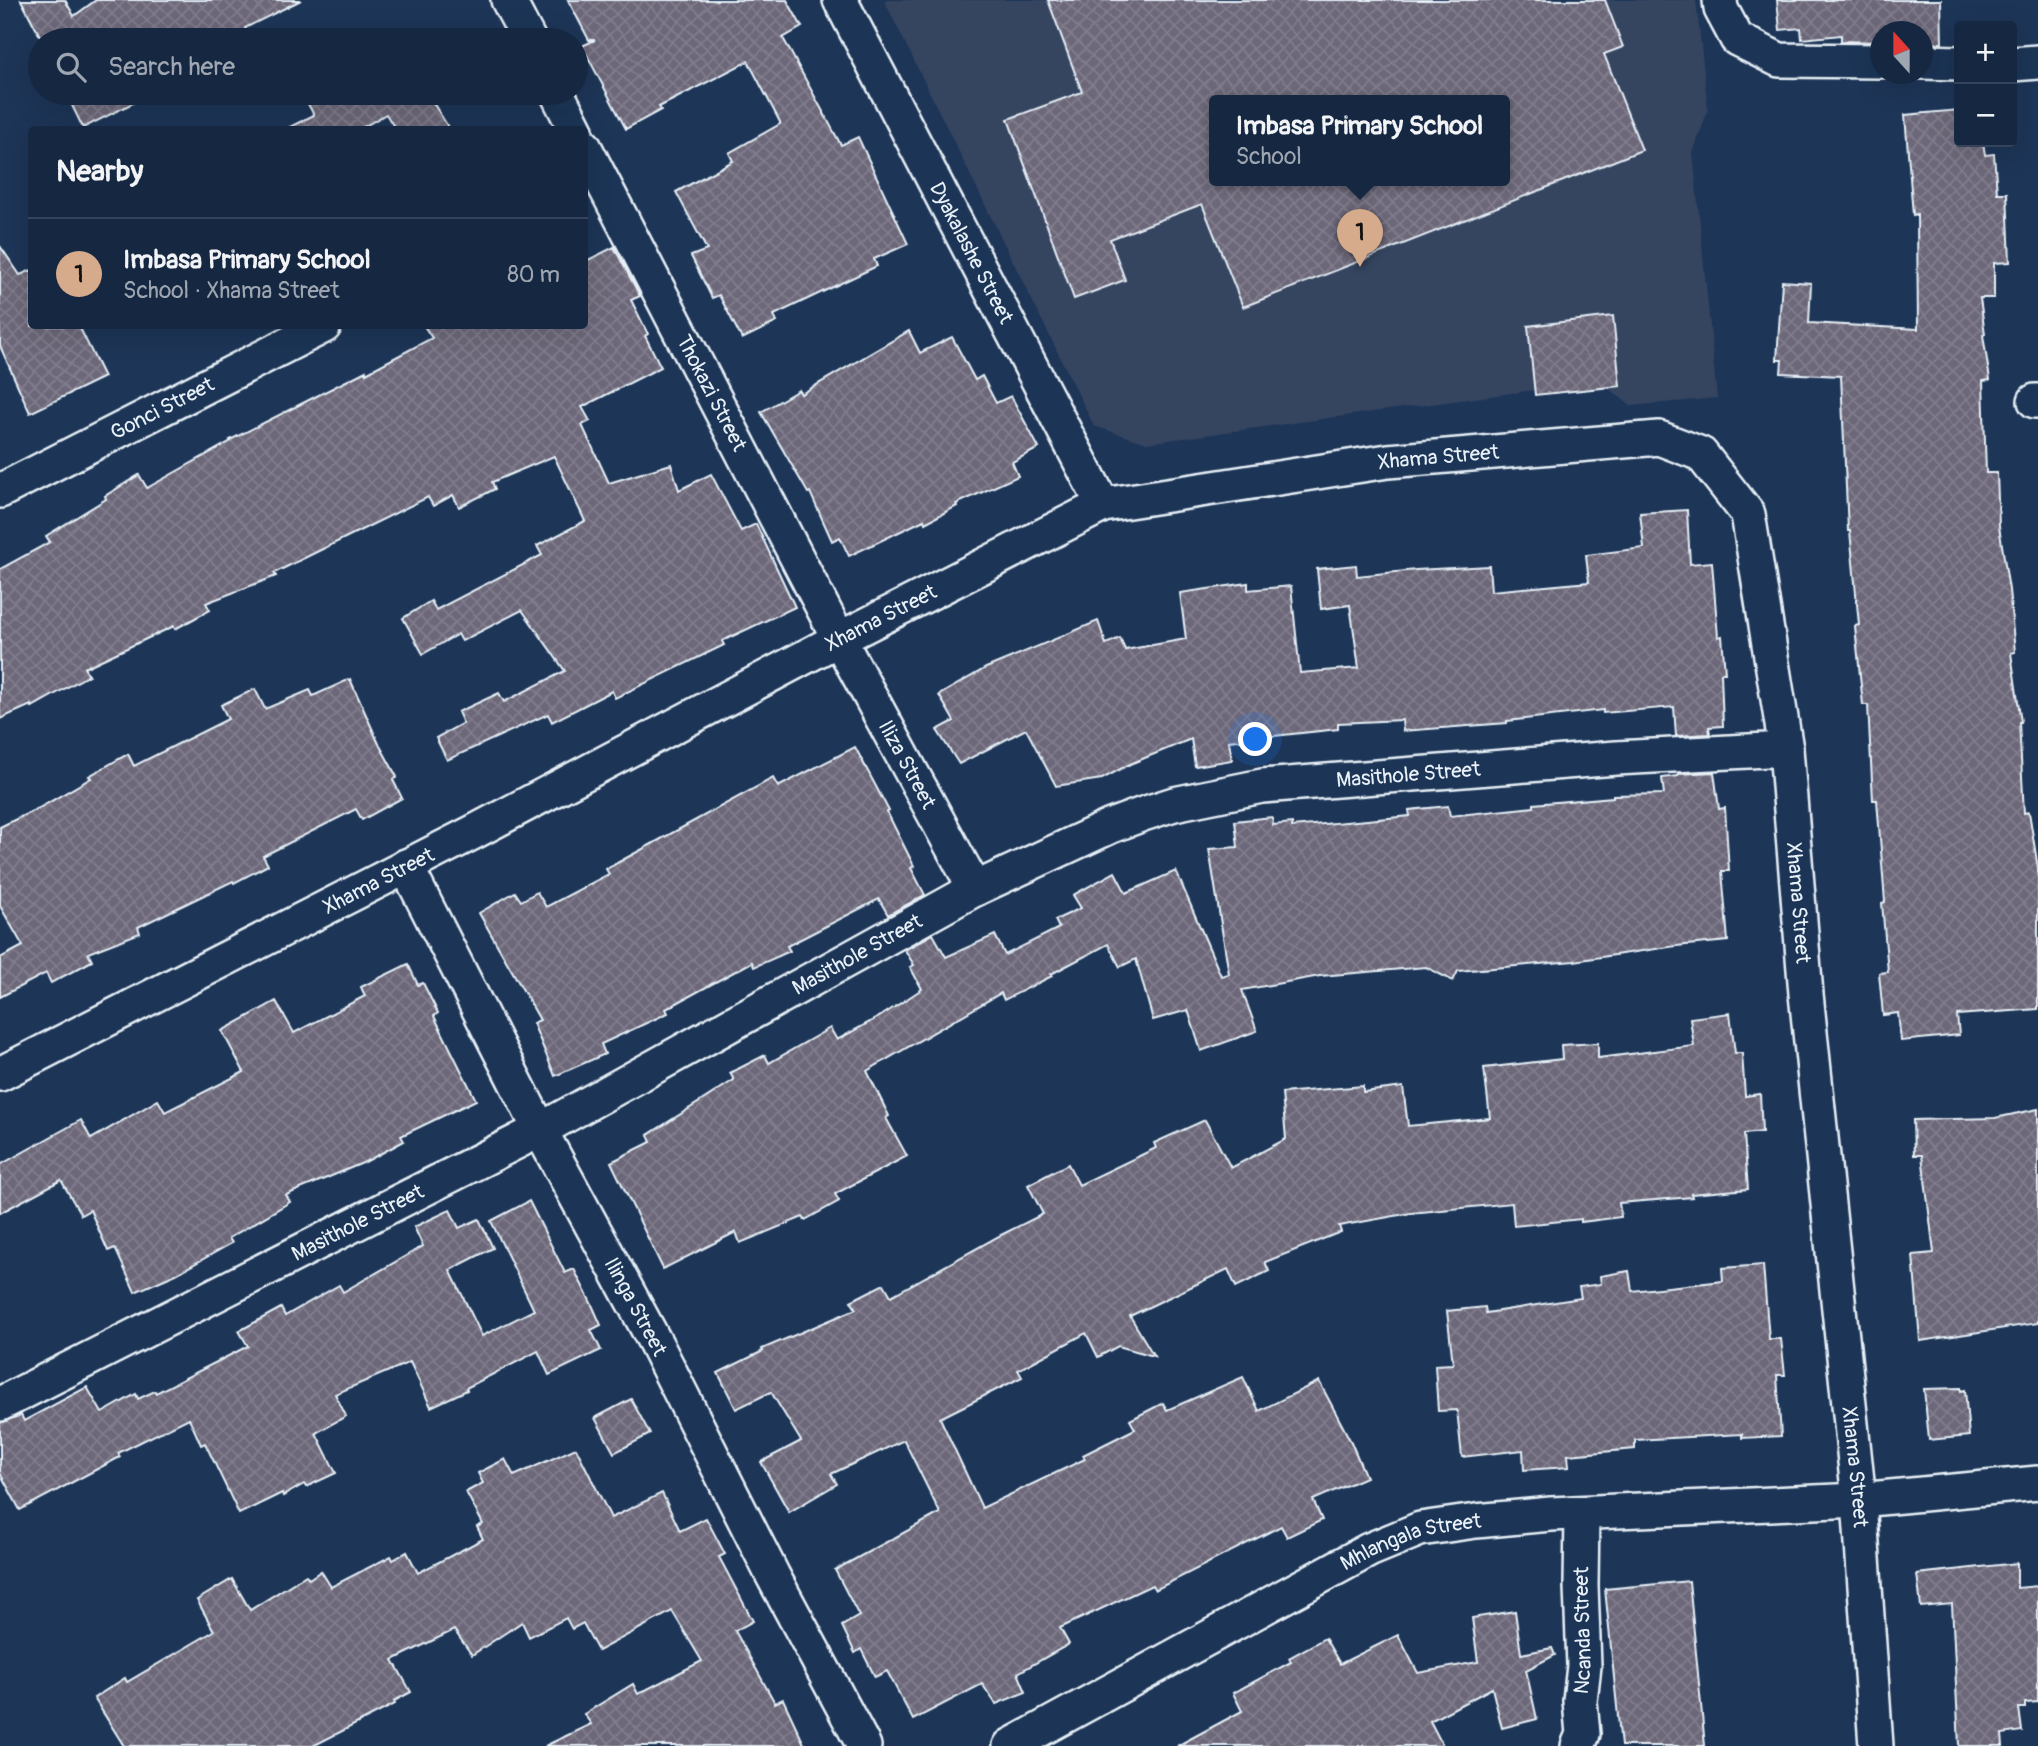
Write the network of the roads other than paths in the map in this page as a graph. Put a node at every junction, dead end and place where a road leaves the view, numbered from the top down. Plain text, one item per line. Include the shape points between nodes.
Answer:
1 (508, 0) edge
2 (840, 0) edge
3 (1720, 0) edge
4 (523, 28) edge
5 (1870, 61) edge
6 (1933, 62) edge
7 (2038, 62) edge
8 (1954, 63) edge
9 (2017, 64) edge
10 (563, 105) edge
11 (574, 126) edge
12 (588, 163) edge
13 (594, 188) edge
14 (318, 329) edge
15 (0, 491) edge
16 (1103, 505) junction
17 (839, 639) junction
18 (1786, 749) junction
19 (406, 866) junction
20 (975, 889) junction
21 (0, 1074) edge
22 (540, 1130) junction
23 (0, 1404) edge
24 (2038, 1483) edge
25 (1859, 1500) junction
26 (1582, 1513) junction
27 (864, 1746) edge
28 (1010, 1746) edge
29 (1578, 1746) edge
30 (1877, 1746) edge

1 - 4 street
2 - 16 street, Dyakalashe Street
3 - 5 street via 1737,39 1779,60
6 - 8 street
7 - 9 street
10 - 11 street
12 - 13 street, Thokazi Street
13 - 17 street, Thokazi Street
14 - 15 street, Gonci Street
16 - 17 street, Xhama Street
16 - 18 street, Xhama Street via 1388,461 1659,439 1702,454 1748,513
17 - 19 street, Xhama Street
17 - 20 street, Iliza Street
18 - 20 street, Masithole Street via 1262,786 1143,814
18 - 25 street, Xhama Street via 1806,994
19 - 21 street, Xhama Street
19 - 22 street, Ilinga Street
20 - 22 street, Masithole Street
22 - 23 street, Masithole Street
22 - 27 street, Ilinga Street
24 - 25 street
25 - 26 street, Mhlangala Street
25 - 30 street, Xhama Street
26 - 28 street, Mhlangala Street via 1420,1529 1369,1550
26 - 29 street, Ncanda Street via 1583,1734

